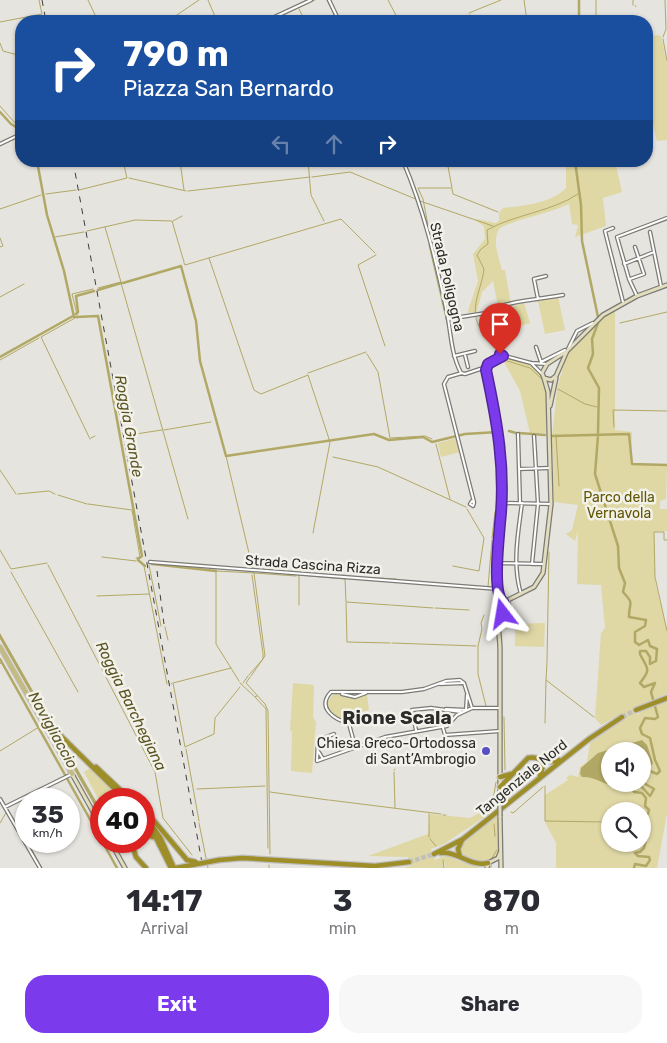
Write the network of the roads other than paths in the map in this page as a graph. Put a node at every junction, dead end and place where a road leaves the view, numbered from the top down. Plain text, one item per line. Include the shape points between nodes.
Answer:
1 (312, 0) edge
2 (329, 0) edge
3 (279, 15) edge
4 (336, 15) edge
5 (15, 137) edge
6 (0, 144) edge
7 (406, 167) edge
8 (667, 218) edge
9 (613, 228) dead end
10 (650, 232) dead end
11 (635, 247) dead end
12 (654, 252) junction
13 (639, 258) junction
14 (624, 264) junction
15 (546, 276) dead end
16 (629, 279) junction
17 (667, 285) edge
18 (662, 286) junction
19 (563, 295) dead end
20 (636, 296) junction
21 (538, 299) junction
22 (624, 302) junction
23 (490, 310) junction
24 (486, 313) junction
25 (489, 316) junction
26 (448, 319) junction
27 (536, 347) dead end
28 (567, 350) junction
29 (475, 351) dead end
30 (465, 355) junction
31 (454, 356) junction
32 (503, 356) junction
33 (549, 362) junction
34 (530, 363) junction
35 (468, 367) dead end
36 (486, 367) junction
37 (558, 368) junction
38 (462, 373) junction
39 (542, 374) junction
40 (556, 377) junction
41 (544, 378) junction
42 (549, 424) junction
43 (518, 434) dead end
44 (534, 436) dead end
45 (536, 468) junction
46 (550, 468) junction
47 (519, 469) junction
48 (474, 502) dead end
49 (503, 503) junction
50 (521, 503) junction
51 (538, 504) junction
52 (551, 504) junction
53 (150, 562) dead end
54 (497, 563) junction
55 (516, 563) junction
56 (532, 564) junction
57 (544, 564) junction
58 (498, 589) junction
59 (521, 594) junction
60 (515, 597) junction
61 (510, 604) junction
62 (502, 605) junction
63 (504, 613) junction
64 (499, 620) junction
65 (0, 647) edge
66 (468, 694) junction
67 (667, 698) edge
68 (36, 708) junction
69 (472, 708) junction
70 (500, 708) junction
71 (442, 709) junction
72 (466, 710) junction
73 (636, 710) tunnel mouth
74 (461, 712) junction
75 (368, 717) dead end
76 (622, 717) tunnel mouth
77 (349, 723) junction
78 (443, 727) junction
79 (416, 731) junction
80 (500, 731) junction
81 (334, 734) dead end
82 (61, 736) junction
83 (355, 746) junction
84 (317, 749) junction
85 (324, 759) junction
86 (563, 759) junction
87 (541, 761) junction
88 (500, 769) junction
89 (71, 775) junction
90 (509, 775) junction
91 (500, 777) junction
92 (538, 779) junction
93 (500, 787) junction
94 (114, 788) edge
95 (116, 788) edge
96 (0, 799) edge
97 (5, 807) junction
98 (90, 807) edge
99 (155, 821) edge
100 (155, 832) edge
101 (155, 838) edge
102 (463, 839) junction
103 (155, 840) edge
104 (501, 847) junction
105 (117, 853) edge
106 (134, 853) edge
107 (166, 857) junction
108 (460, 857) junction
109 (221, 860) junction
110 (494, 861) junction
111 (409, 862) tunnel mouth
112 (487, 866) edge
113 (501, 866) edge
114 (40, 868) edge
115 (126, 868) edge
116 (146, 868) edge
117 (170, 868) edge
118 (176, 868) edge
119 (192, 868) edge

1 - 3 street
2 - 4 street
5 - 6 street
7 - 26 street, Strada Poligogna via 418,197
8 - 14 street via 617,237
9 - 22 street via 605,231
10 - 12 street
11 - 13 street
12 - 13 street
12 - 18 street
13 - 14 street
13 - 16 street via 644,274
14 - 16 street
15 - 21 street via 534,279
16 - 20 street
17 - 18 street
18 - 20 street
19 - 21 street
20 - 22 street
21 - 23 street
22 - 28 street via 593,323
23 - 24 street
23 - 25 street
24 - 25 street
24 - 26 street
25 - 32 street via 487,327 498,341
26 - 31 street, Strada Poligogna
27 - 33 street via 541,362
28 - 33 street
28 - 37 street
29 - 30 street
30 - 31 street
30 - 35 street
31 - 38 street, Strada Poligogna
32 - 34 street
32 - 36 street
33 - 34 street
33 - 37 street
33 - 39 street
34 - 39 street
36 - 38 street
36 - 49 street via 499,433
37 - 40 street
38 - 48 street via 448,377 444,384
39 - 41 street
40 - 41 street via 551,380
40 - 42 street
41 - 42 street
42 - 46 street
43 - 47 street
44 - 45 street
45 - 46 street
45 - 47 street
45 - 51 street
46 - 52 street
47 - 50 street
49 - 50 street
49 - 54 street
50 - 51 street
50 - 55 street
51 - 52 street
51 - 56 street
52 - 57 street
53 - 58 street, Strada Cascina Rizza
54 - 55 street
54 - 58 street
55 - 56 street
55 - 59 street
56 - 57 street
57 - 59 street via 538,583
58 - 62 street
59 - 60 street
60 - 61 street
60 - 62 street
61 - 62 street
61 - 63 street via 510,611
62 - 63 street
62 - 64 street
63 - 64 street
64 - 70 street
65 - 68 main road
66 - 69 street
66 - 72 street
66 - 77 street via 464,683 438,684 417,690 335,692 329,695 328,713
67 - 73 highway
68 - 82 highway
68 - 89 main road
69 - 70 street
69 - 72 street
70 - 80 street
71 - 72 street
71 - 74 street
71 - 79 street via 412,710
72 - 74 street
74 - 78 street
75 - 77 street
76 - 86 highway, Tangenziale Nord
77 - 83 street
78 - 79 street
78 - 80 street via 446,735
79 - 83 street
80 - 88 street
81 - 84 street via 318,740
82 - 94 highway
82 - 95 highway
83 - 85 street
84 - 85 street
84 - 85 street via 317,761
86 - 87 highway
86 - 92 highway, Tangenziale Nord
87 - 90 highway via 528,758
87 - 92 highway via 542,772
88 - 90 highway
88 - 91 street
89 - 97 street
89 - 98 street
90 - 91 highway
90 - 93 highway
91 - 93 street
92 - 102 highway, Tangenziale Nord
93 - 104 street, bridge
96 - 97 street
97 - 114 street
99 - 109 highway, bridge via 178,853 187,860
100 - 118 highway
101 - 107 highway
102 - 108 highway via 459,846
102 - 108 highway, Tangenziale Nord via 434,854 447,852
103 - 107 highway
104 - 110 street via 499,857
104 - 113 street
105 - 115 street
106 - 116 highway
107 - 117 highway
108 - 112 highway
109 - 111 highway via 242,858 375,866
109 - 118 highway, bridge
109 - 119 highway, bridge
110 - 112 street
110 - 113 street

